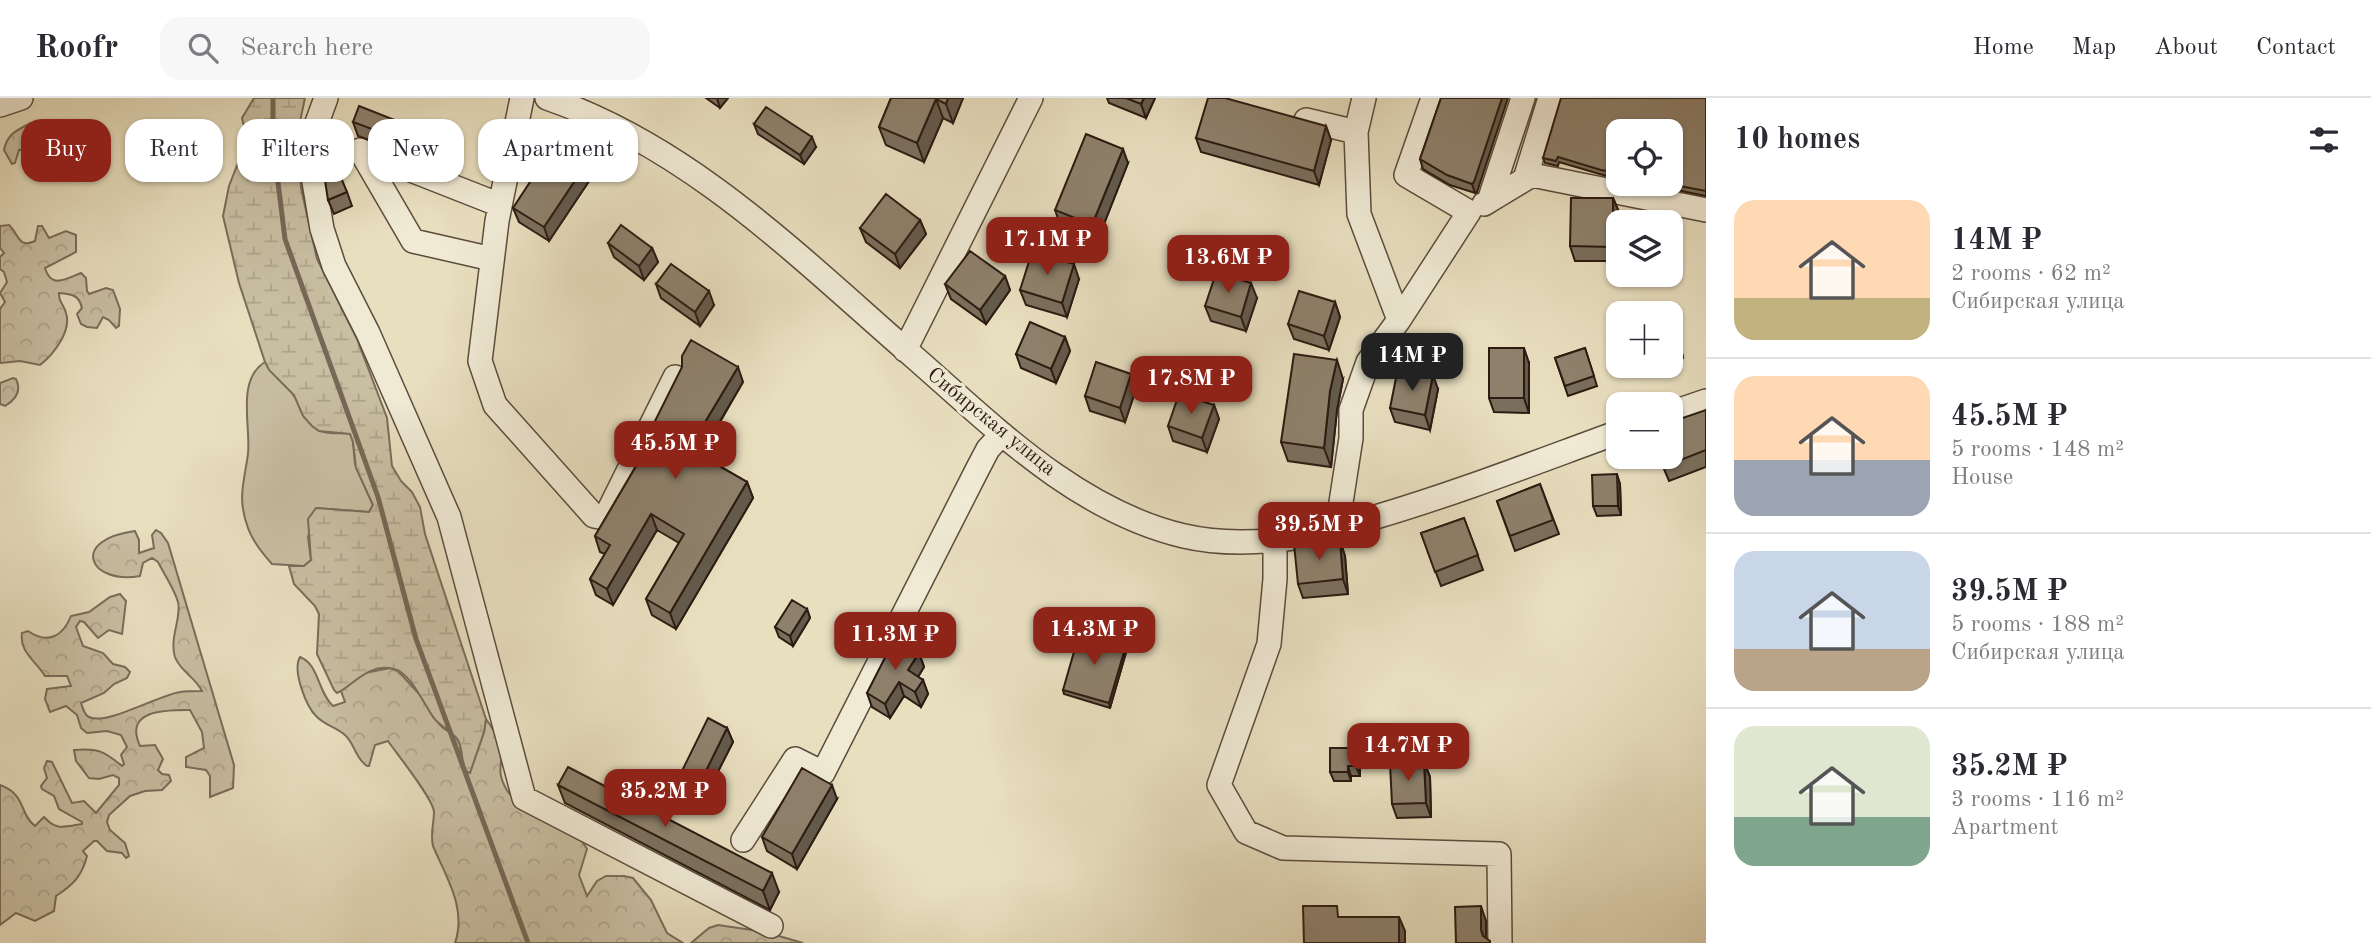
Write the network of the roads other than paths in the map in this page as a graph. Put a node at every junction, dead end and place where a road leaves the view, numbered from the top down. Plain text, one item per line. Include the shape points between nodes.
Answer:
1 (21, 98) edge
2 (326, 98) edge
3 (522, 98) edge
4 (547, 98) edge
5 (1031, 98) edge
6 (1364, 98) edge
7 (1433, 98) edge
8 (1523, 98) edge
9 (1550, 98) edge
10 (0, 105) edge
11 (1306, 120) edge
12 (1356, 132) junction
13 (1525, 179) junction
14 (1489, 201) junction
15 (500, 205) junction
16 (1706, 210) edge
17 (1469, 212) junction
18 (492, 259) junction
19 (1399, 320) junction
20 (905, 350) junction
21 (675, 377) edge
22 (1706, 401) edge
23 (1683, 410) edge
24 (1002, 434) junction
25 (1606, 437) edge
26 (1338, 528) junction
27 (1275, 540) junction
28 (743, 840) dead end
29 (771, 926) dead end
30 (1500, 943) edge

1 - 10 street
2 - 29 street via 311,139 310,158 322,229 334,266 450,517 524,798
3 - 15 street
4 - 20 street, Сибирская улица via 659,150 716,189
5 - 20 street
6 - 12 street
7 - 17 street via 1406,175
8 - 14 street
9 - 13 street
11 - 12 street
12 - 19 street via 1359,214
13 - 14 street
13 - 16 street via 1532,175
14 - 17 street
15 - 18 street
15 - 18 street via 360,150 413,241
17 - 19 street
18 - 21 street via 480,361 495,405 594,516 605,518
19 - 26 street via 1368,362 1351,410
20 - 24 street, Сибирская улица
22 - 23 street
24 - 27 street, Сибирская улица via 1084,493 1133,519 1187,537
24 - 28 street via 988,449 824,772 795,760
25 - 26 street, Сибирская улица
26 - 27 street, Сибирская улица
27 - 30 street via 1269,644 1219,785 1246,832 1283,848 1499,854

